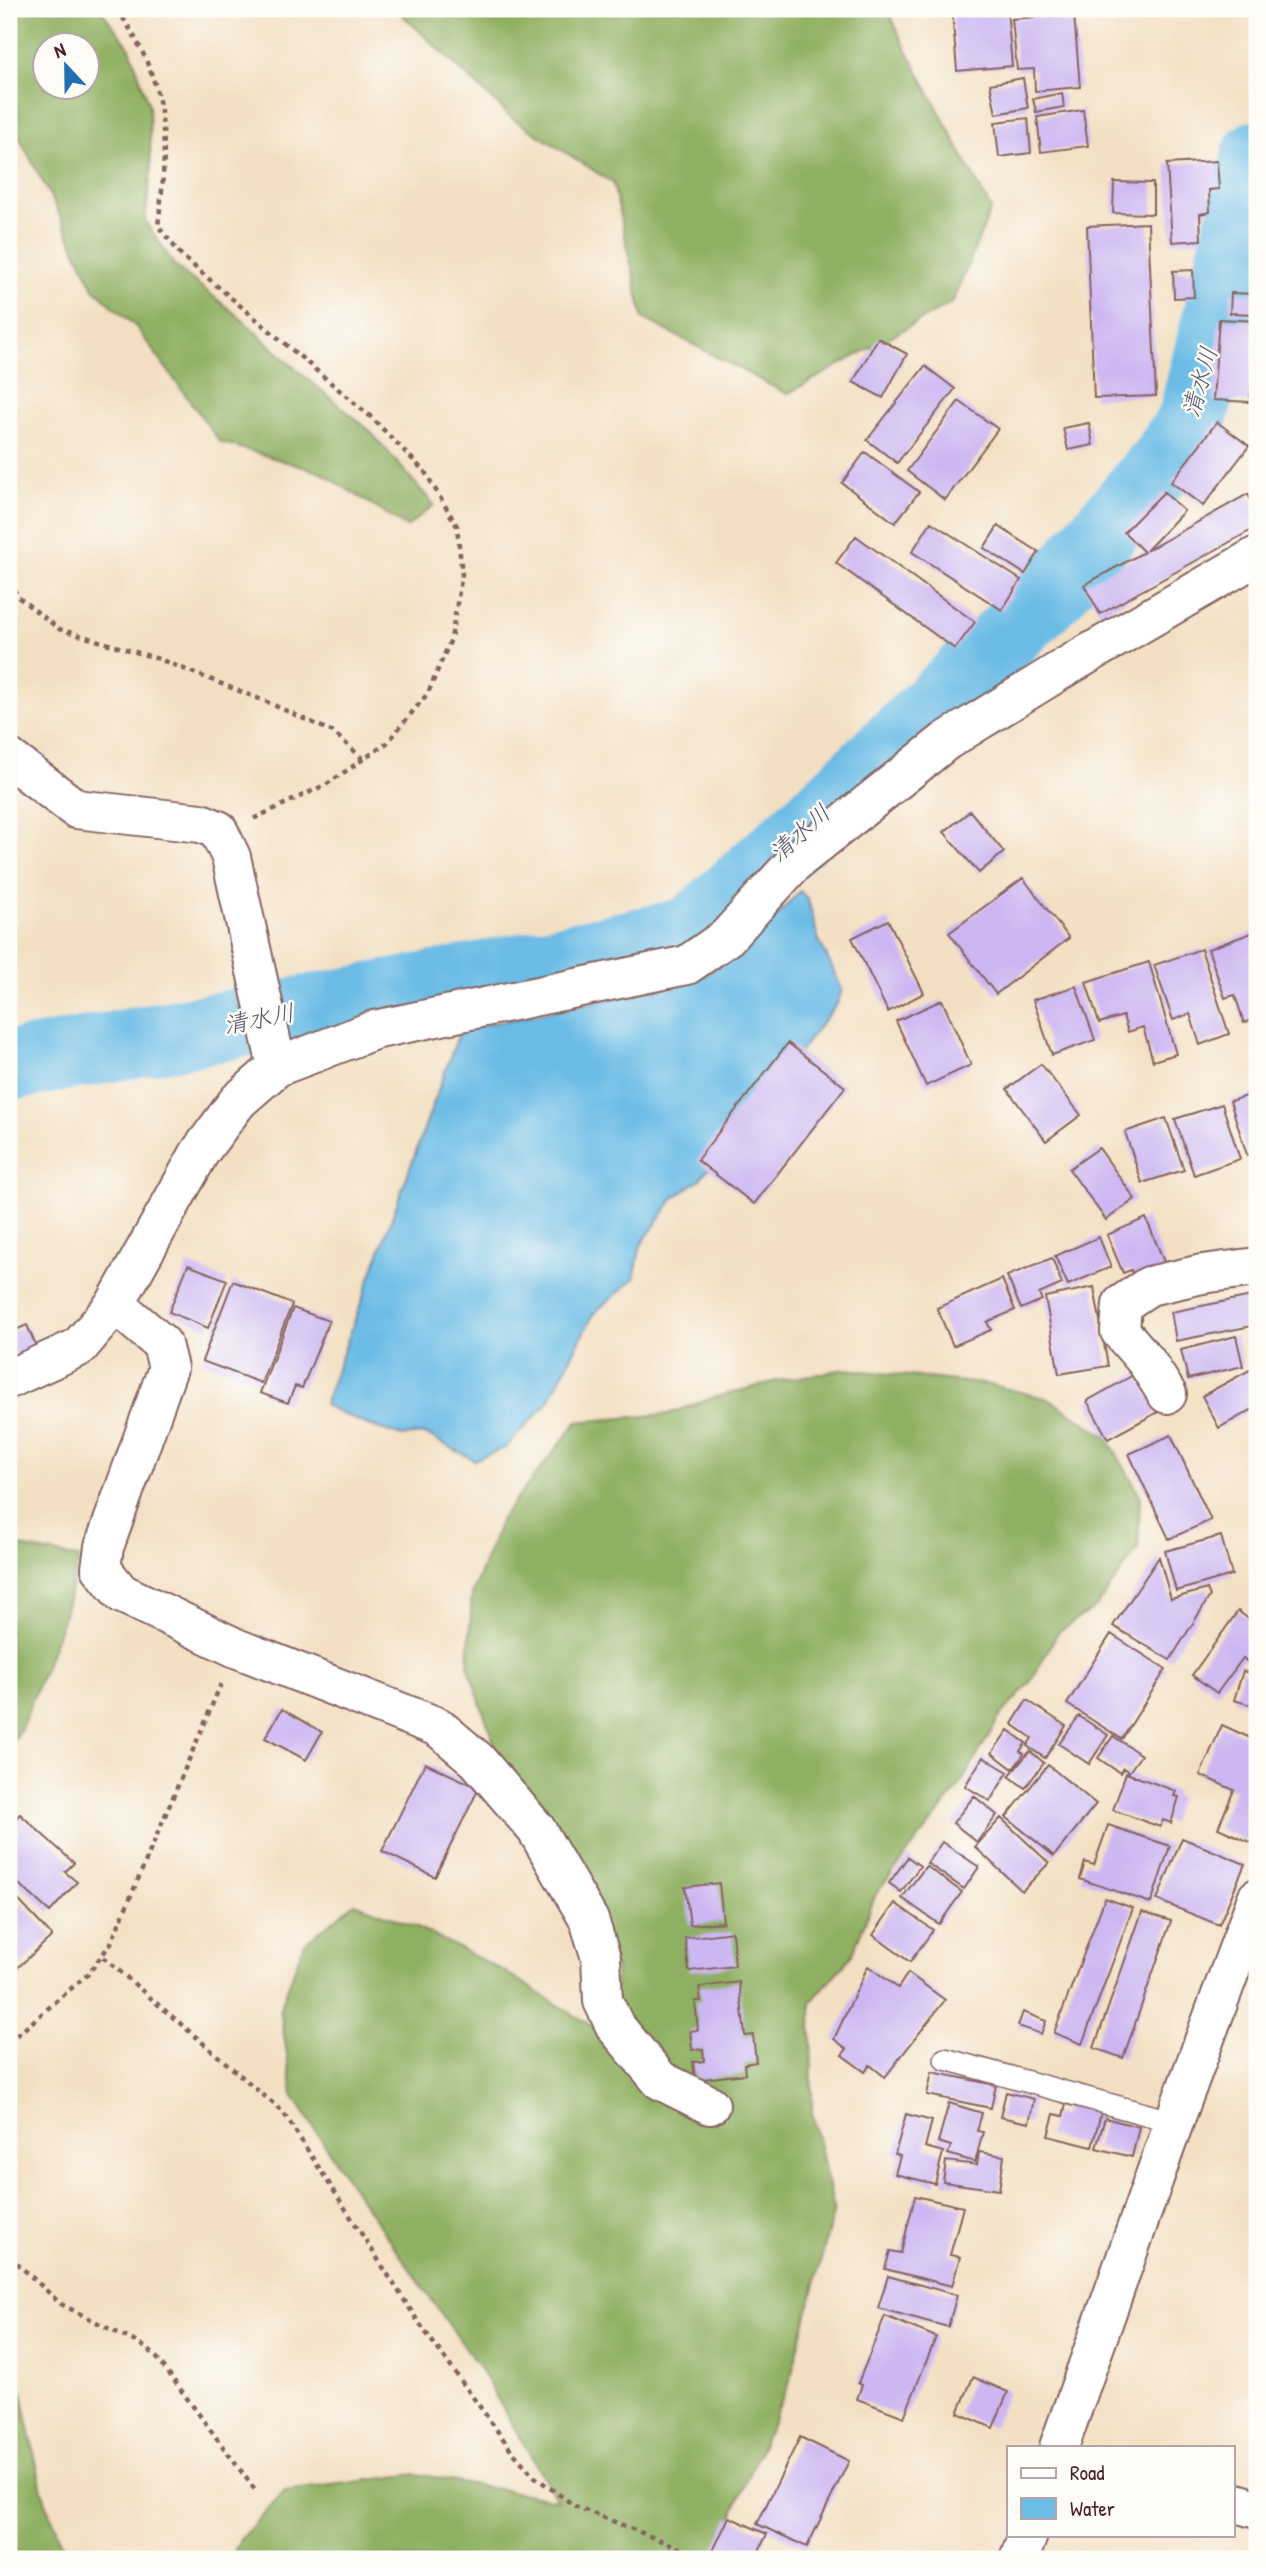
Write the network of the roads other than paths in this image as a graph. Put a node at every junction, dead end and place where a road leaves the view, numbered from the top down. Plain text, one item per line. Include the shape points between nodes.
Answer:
1 (1257, 556) edge
2 (9, 758) edge
3 (277, 1067) junction
4 (1257, 1267) edge
5 (116, 1304) junction
6 (9, 1379) edge
7 (1167, 1394) dead end
8 (1257, 1898) edge
9 (945, 2059) dead end
10 (710, 2105) dead end
11 (1174, 2122) junction
12 (1059, 2446) edge
13 (1234, 2502) edge
14 (1257, 2509) edge
15 (1028, 2536) edge
16 (1019, 2559) edge

1 - 3 street via 946,741 795,862 727,937 687,965 374,1030
2 - 3 street via 76,809 201,823 218,830 232,857
3 - 5 street via 238,1101 201,1152
4 - 7 street via 1149,1286 1122,1304 1120,1331
5 - 6 street via 79,1347
5 - 10 street via 162,1344 168,1368 104,1547 101,1568 121,1593 236,1648 438,1727 477,1759 536,1829 589,1920 601,1958 603,2001 615,2026 660,2080
8 - 11 street
9 - 11 lane
11 - 12 street
13 - 14 street
15 - 16 street

